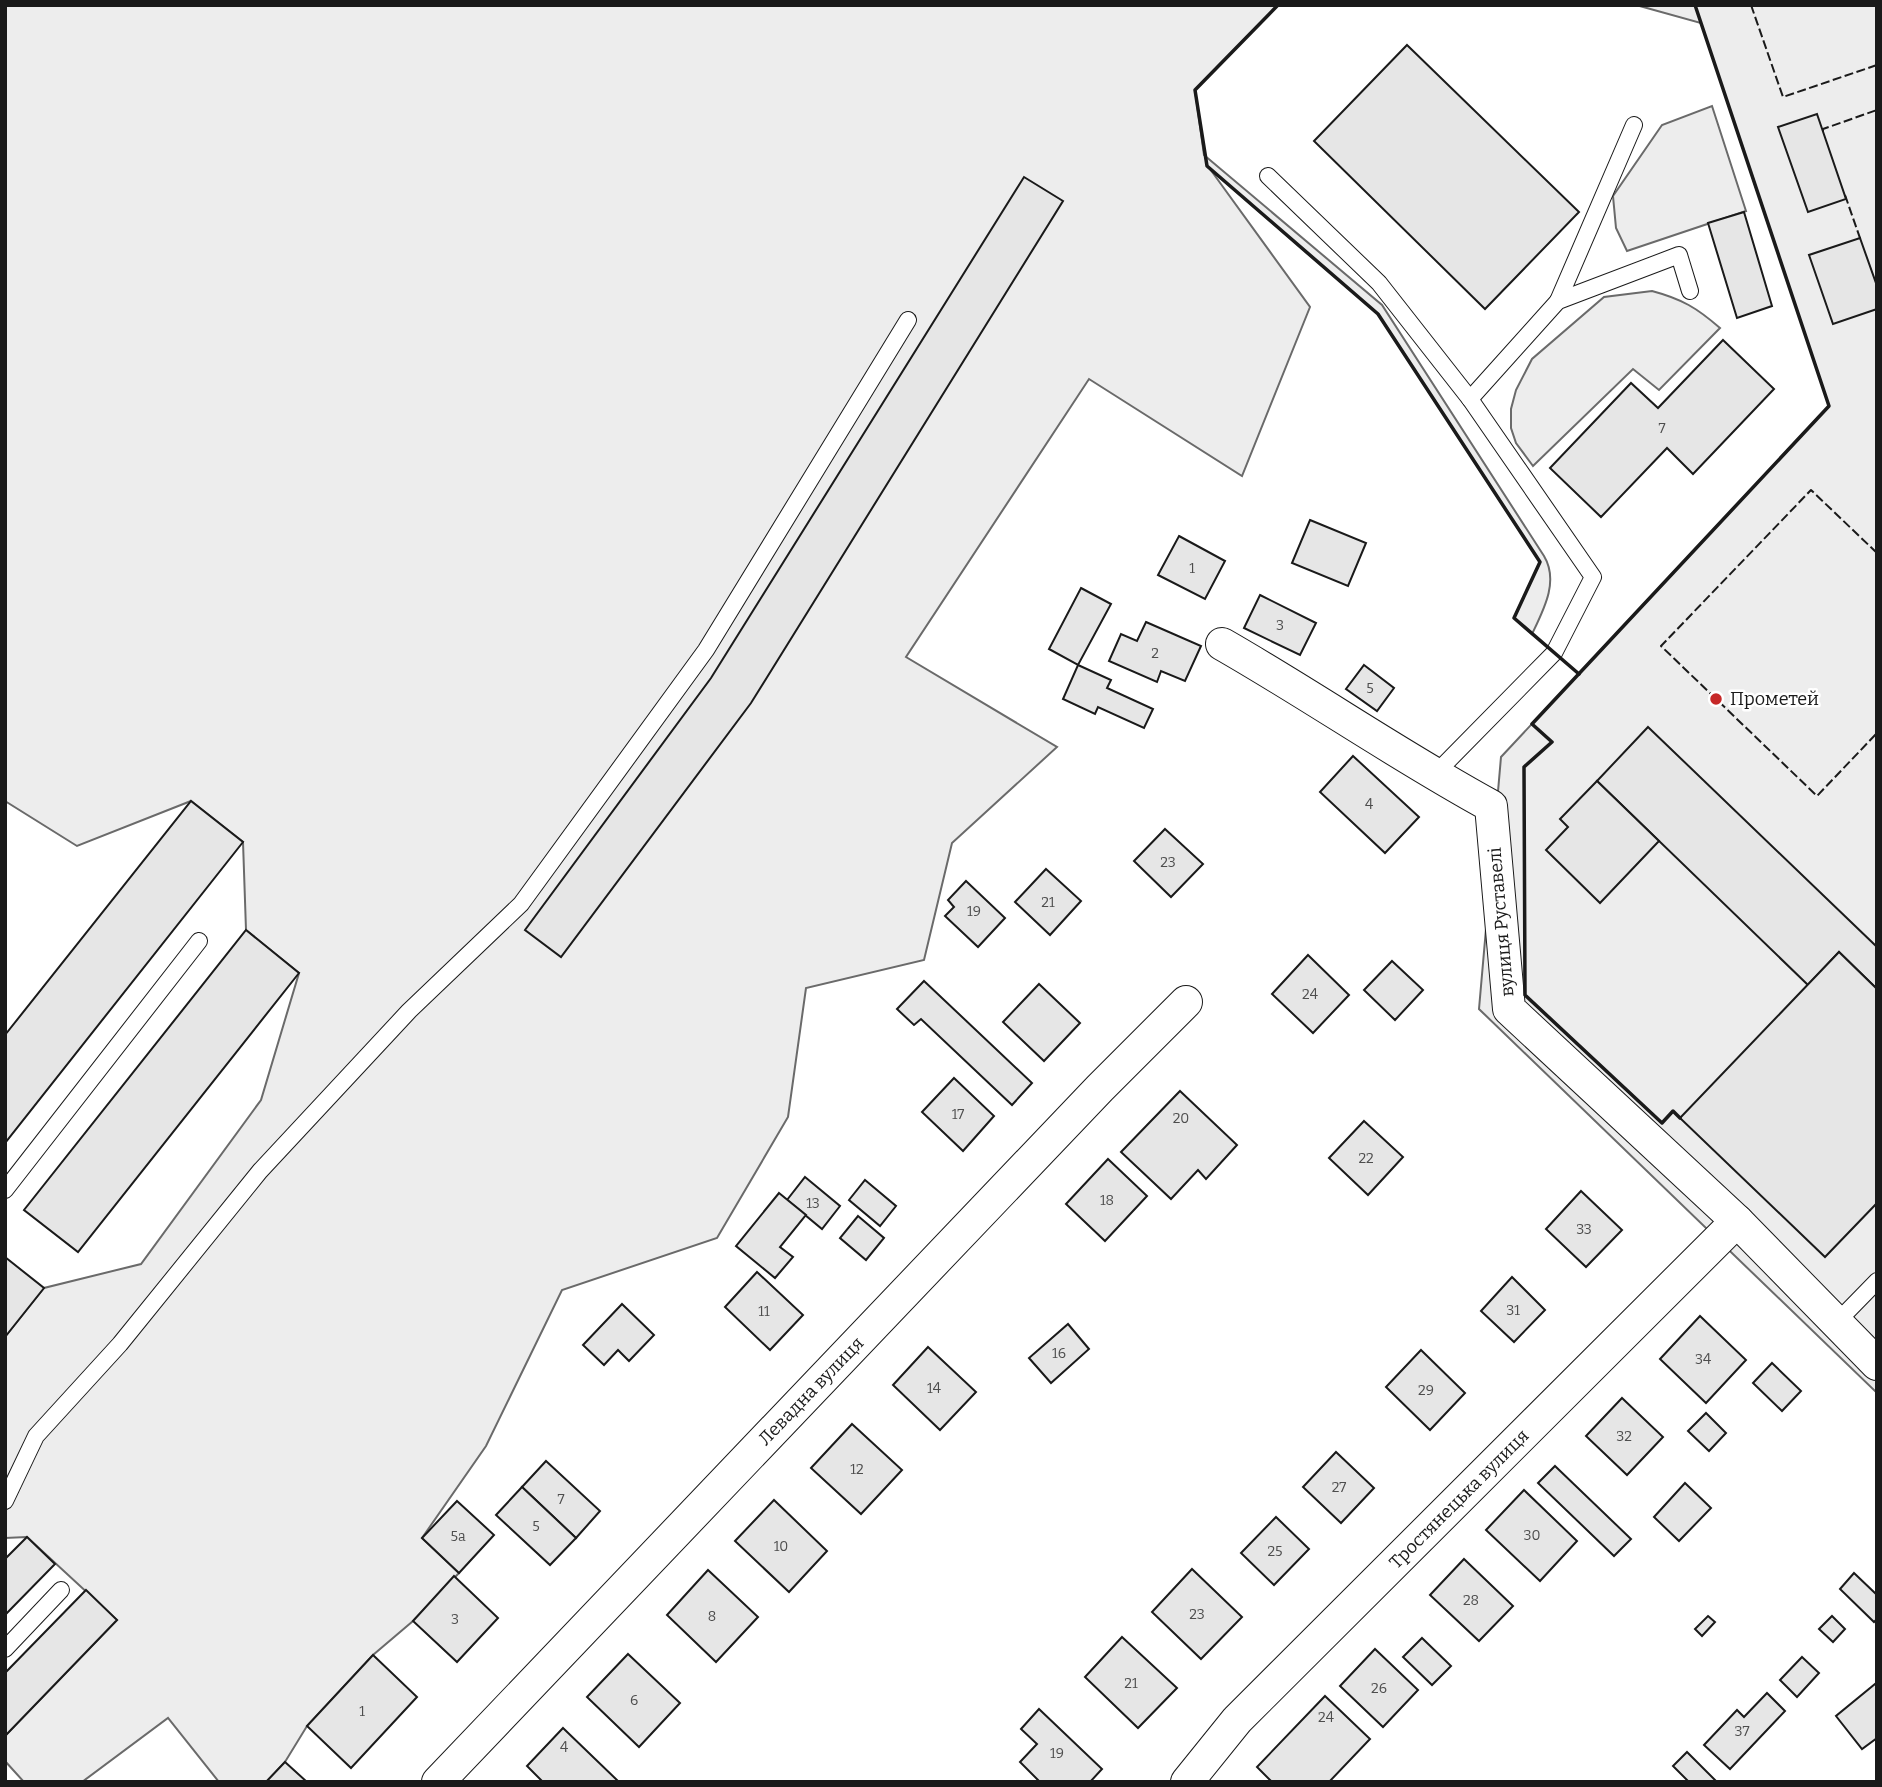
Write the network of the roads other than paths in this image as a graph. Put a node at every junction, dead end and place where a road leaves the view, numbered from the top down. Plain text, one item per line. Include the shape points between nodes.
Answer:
1 (1634, 125) dead end
2 (1268, 176) dead end
3 (1690, 291) dead end
4 (1558, 301) junction
5 (908, 320) dead end
6 (1470, 399) junction
7 (1222, 644) dead end
8 (1434, 775) junction
9 (200, 941) dead end
10 (1186, 1002) dead end
11 (5, 1190) edge
12 (1737, 1221) junction
13 (1877, 1281) edge
14 (1836, 1323) junction
15 (1877, 1364) edge
16 (5, 1502) edge
17 (61, 1590) dead end
18 (5, 1648) edge
19 (438, 1782) edge
20 (1187, 1782) edge

1 - 4 lane
2 - 6 lane via 1379,283
3 - 4 lane via 1679,255
4 - 6 lane
5 - 16 lane via 706,650 521,904 409,1011 260,1171 120,1344 36,1436
6 - 8 lane via 1593,577 1554,653
7 - 8 street, вулиця Руставелі
8 - 12 street, вулиця Руставелі via 1491,806 1509,1009
9 - 11 lane
10 - 19 street, Левадна вулиця
12 - 14 street, вулиця Руставелі
12 - 20 street, Тростянецька вулиця via 1237,1720
13 - 14 lane
14 - 15 street, вулиця Руставелі
17 - 18 lane

